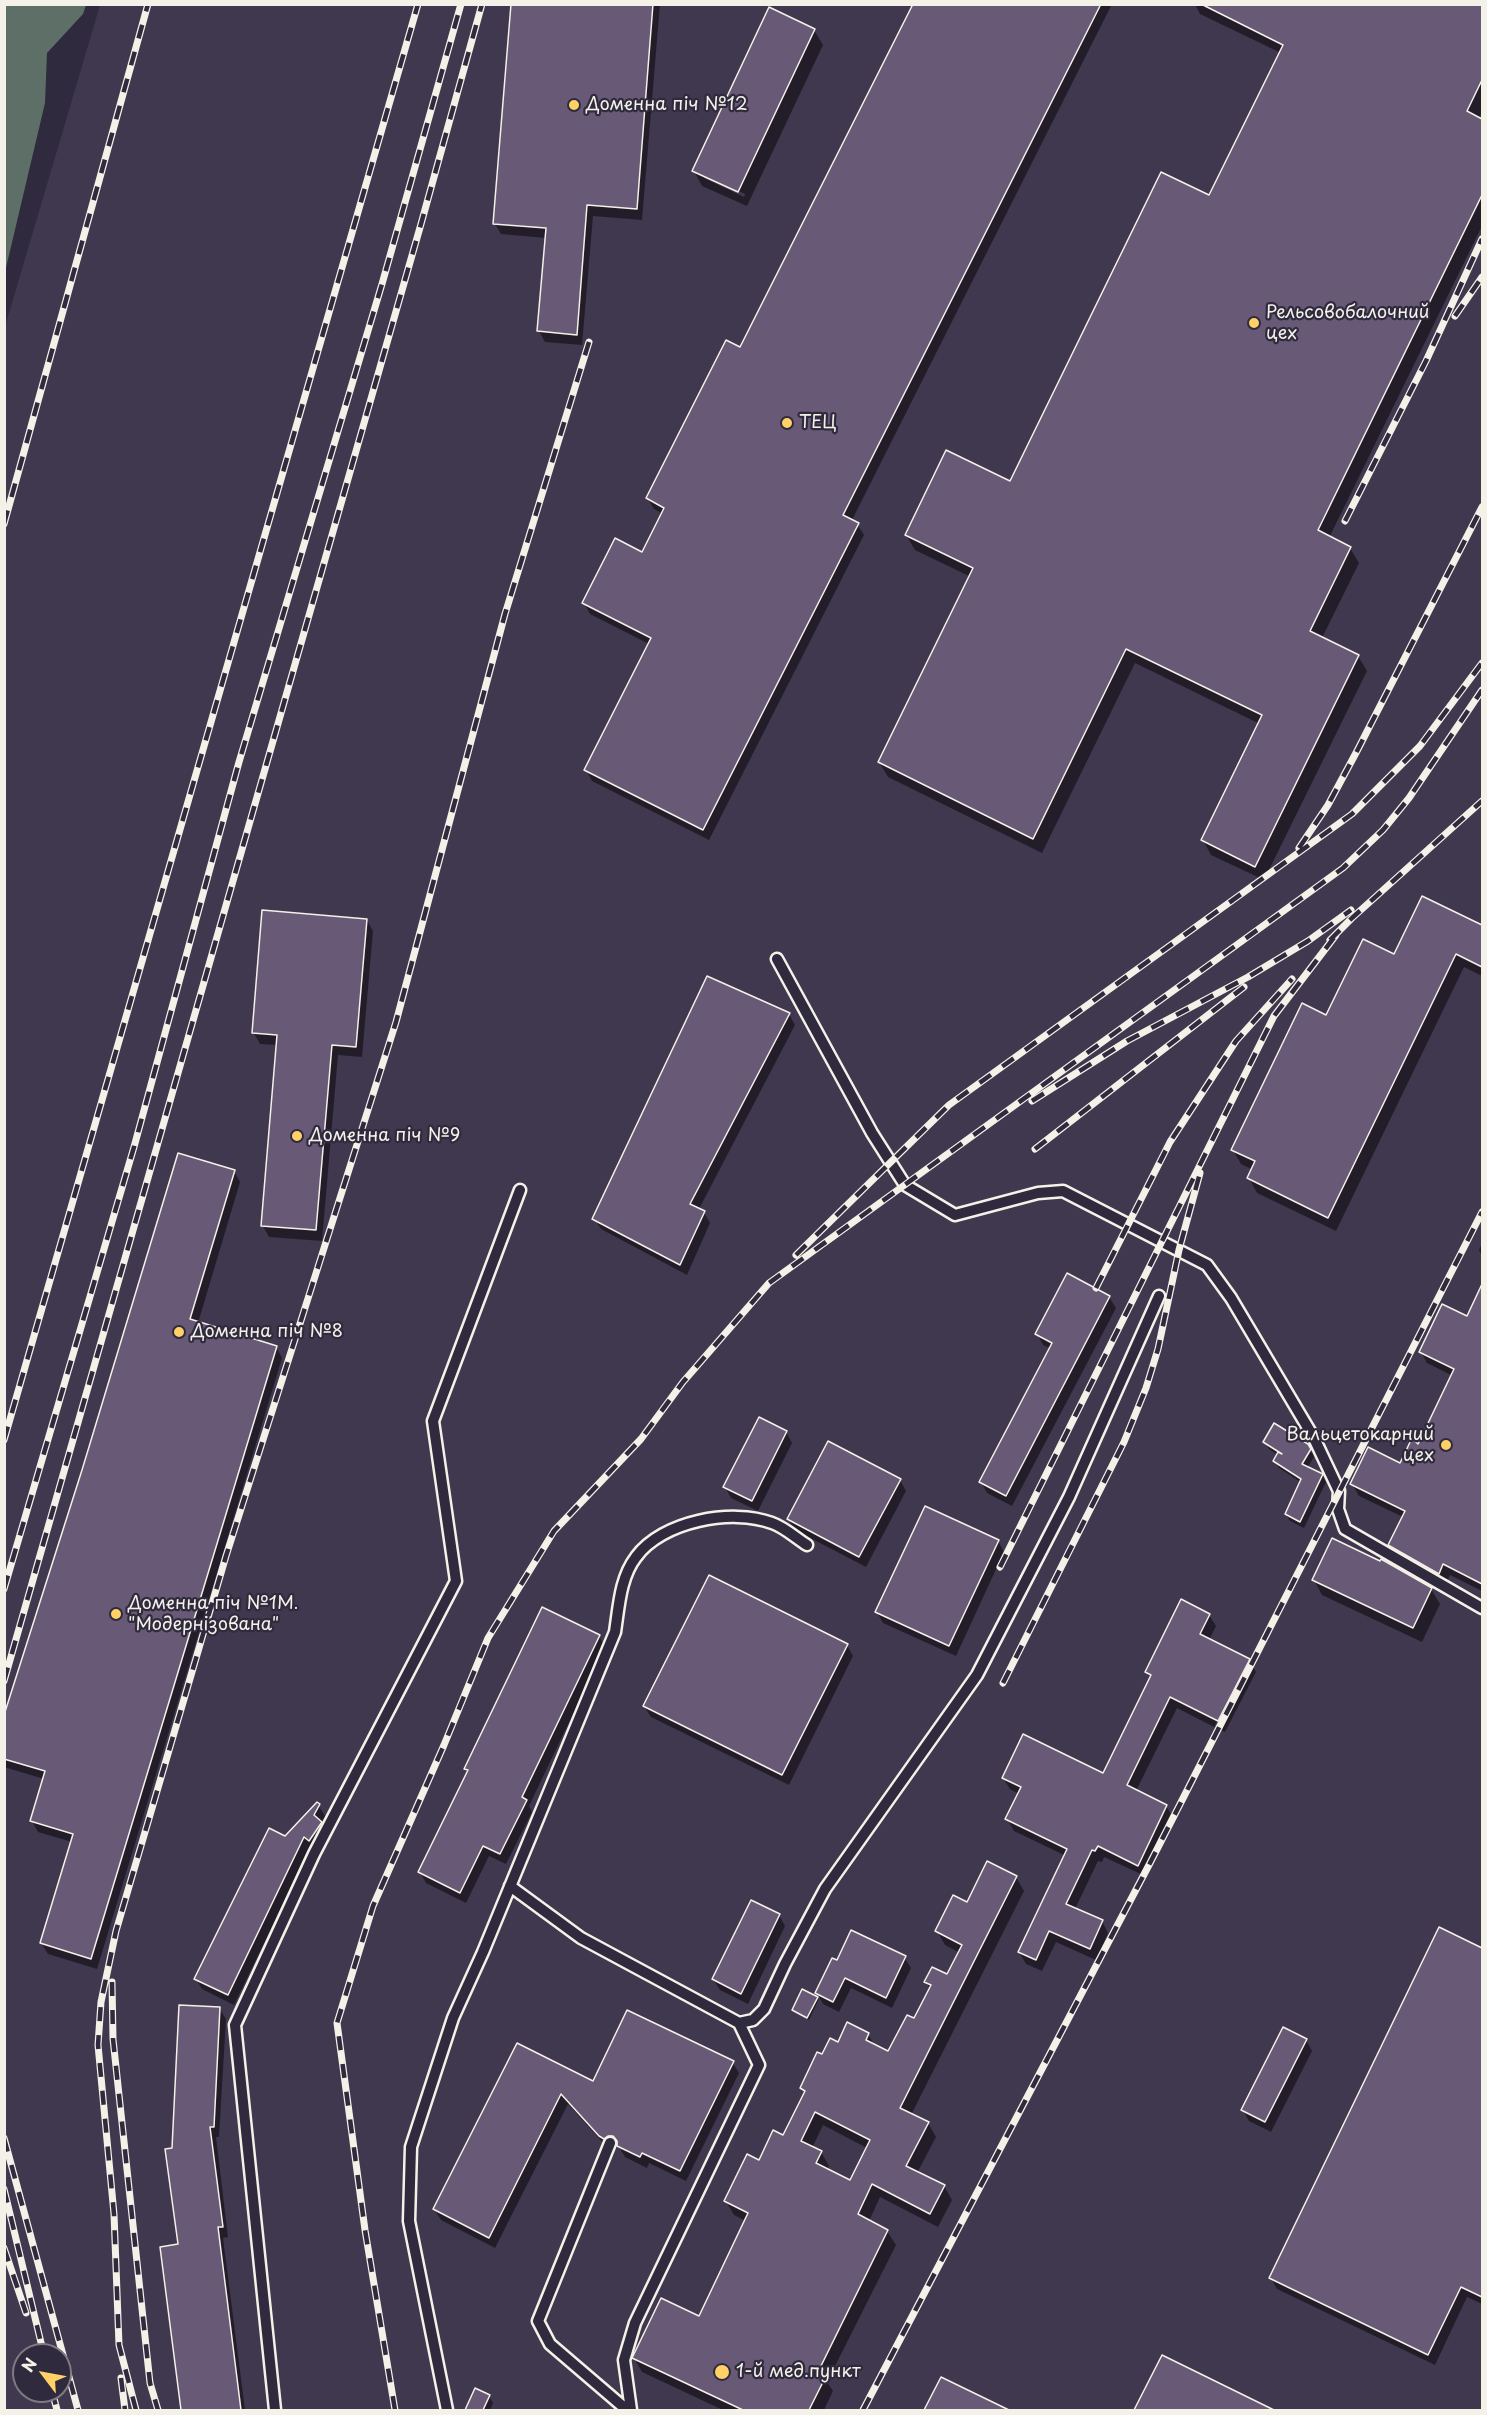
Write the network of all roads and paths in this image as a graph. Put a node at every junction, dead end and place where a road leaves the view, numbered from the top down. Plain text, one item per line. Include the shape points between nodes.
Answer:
1 (777, 958) dead end
2 (520, 1190) dead end
3 (1159, 1296) dead end
4 (807, 1545) dead end
5 (1482, 1608) edge
6 (510, 1886) junction
7 (739, 2024) junction
8 (610, 2143) dead end
9 (275, 2410) edge
10 (447, 2410) edge
11 (629, 2410) edge

1 - 5 lane via 872,1133 905,1185 955,1215 1038,1193 1063,1191 1207,1265 1231,1298 1314,1438 1339,1491 1338,1509 1346,1529
2 - 9 lane via 434,1421 456,1581 314,1854 235,2025
3 - 7 lane via 1070,1497 977,1674 825,1889 764,2008 753,2020
4 - 6 lane via 774,1523 739,1515 682,1525 660,1534 636,1556 624,1581 615,1632
6 - 7 lane via 581,1938
6 - 10 lane via 453,2018 411,2147 409,2221
7 - 11 lane via 759,2065 635,2323 624,2360
8 - 11 lane via 538,2321 550,2344

